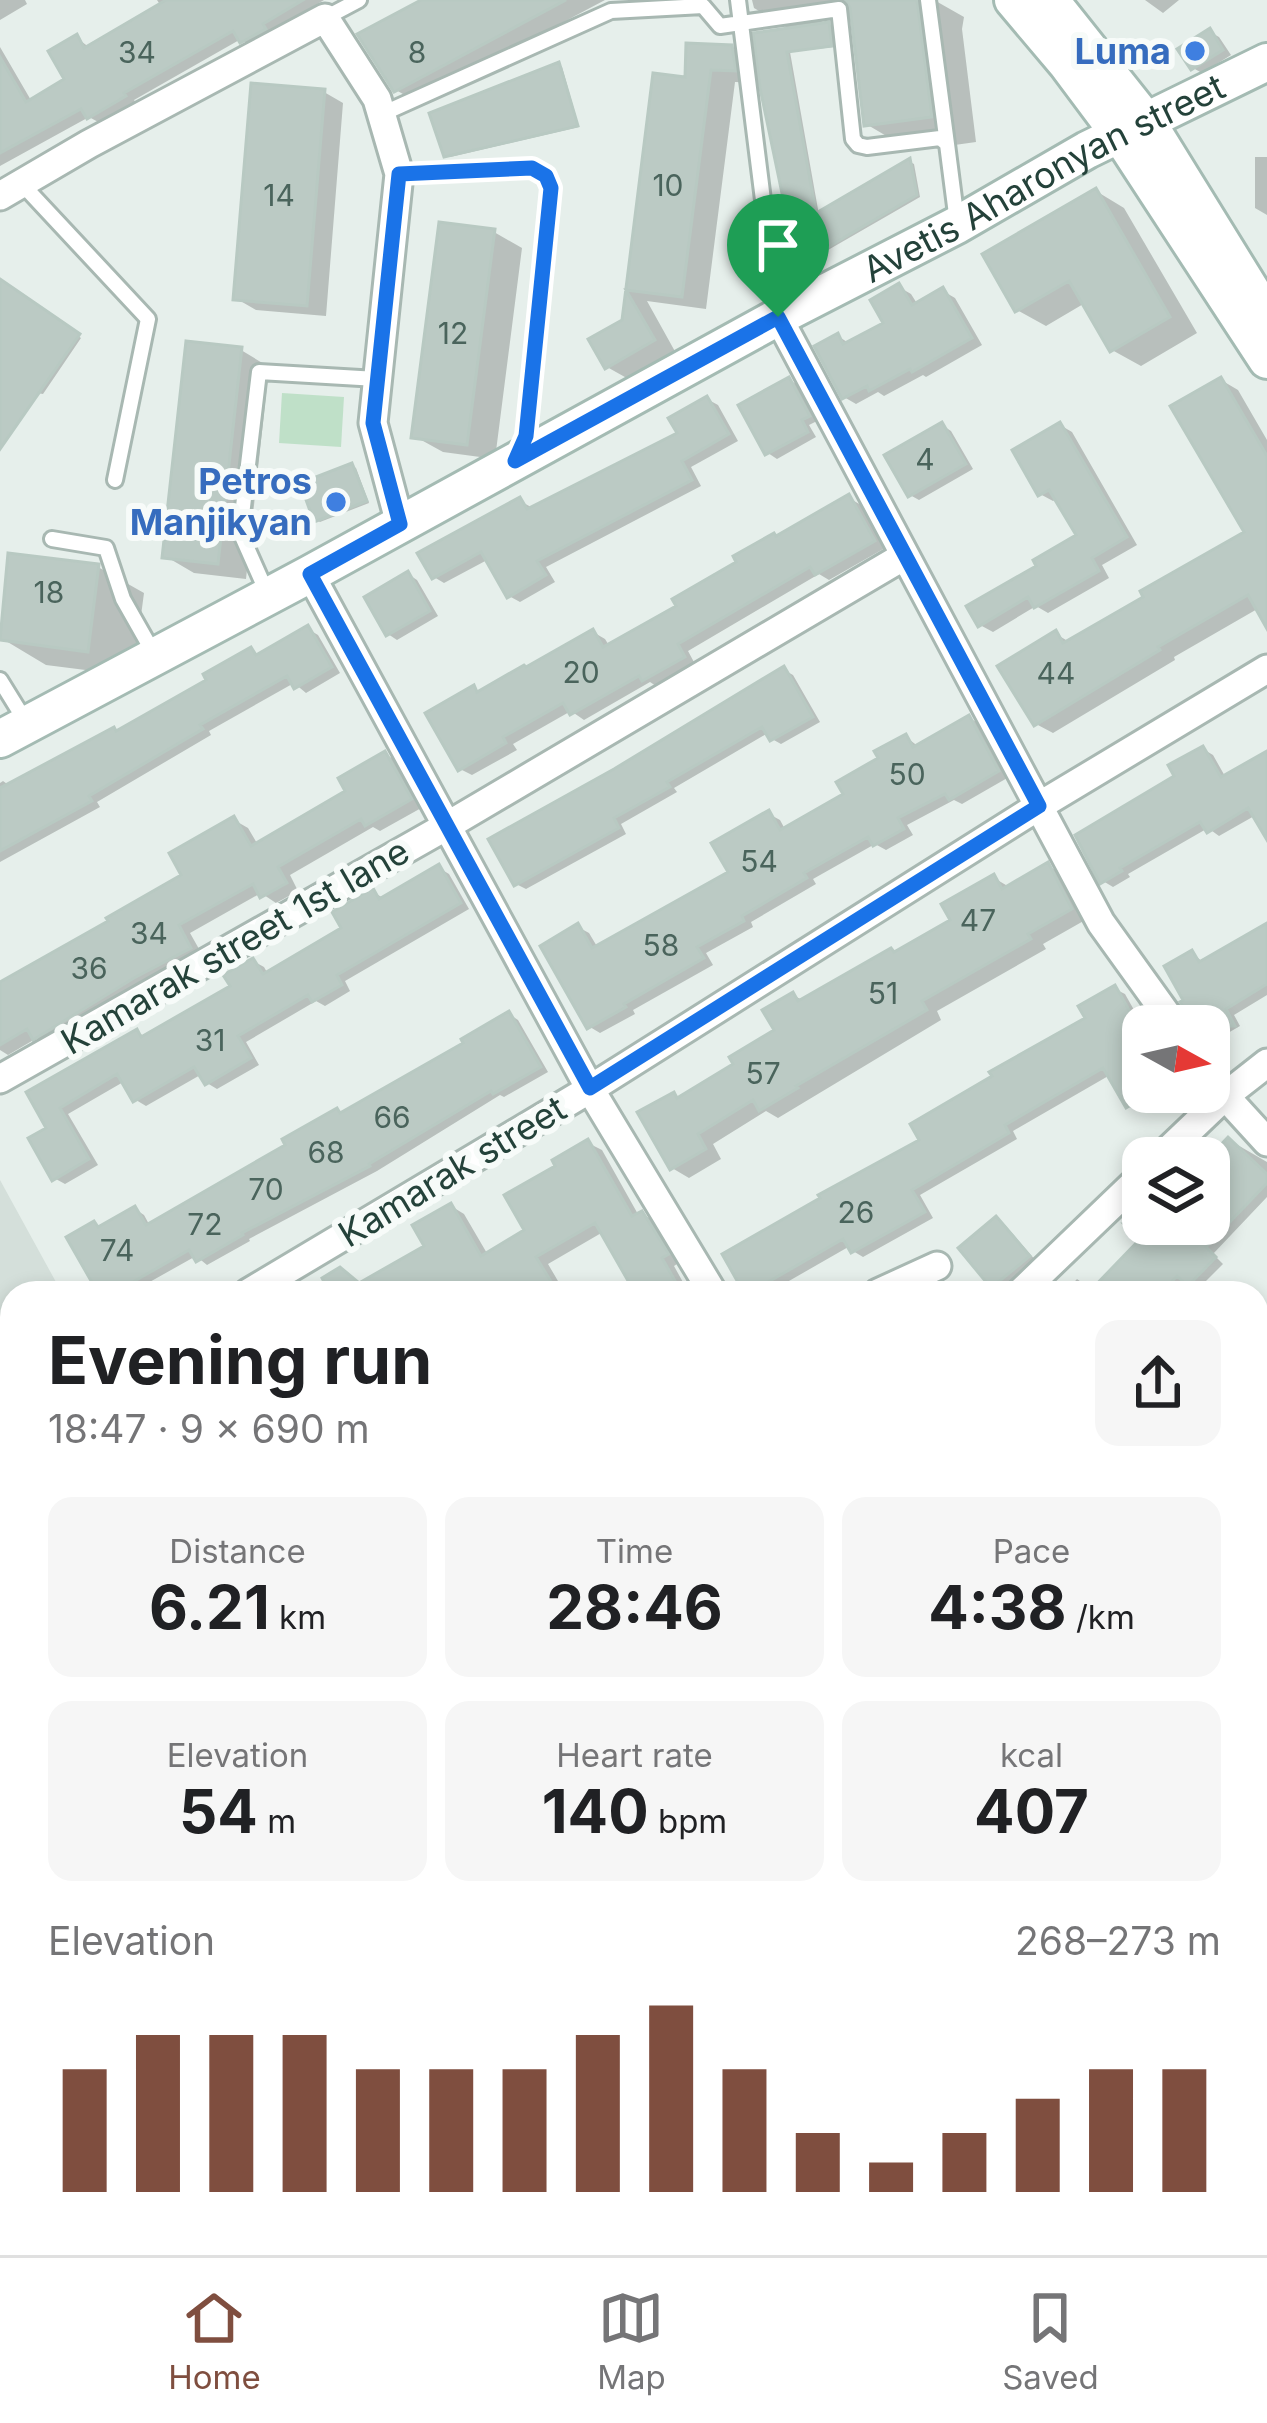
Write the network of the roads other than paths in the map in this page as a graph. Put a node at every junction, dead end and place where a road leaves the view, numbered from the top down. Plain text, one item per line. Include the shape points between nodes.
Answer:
1 (359, 0) edge
2 (738, 0) edge
3 (928, 0) edge
4 (1012, 0) edge
5 (1050, 0) edge
6 (683, 4) edge
7 (838, 5) edge
8 (325, 18) junction
9 (742, 24) junction
10 (1267, 62) edge
11 (382, 114) junction
12 (1133, 128) junction
13 (947, 144) junction
14 (399, 174) junction
15 (11, 190) edge
16 (957, 225) junction
17 (1267, 316) edge
18 (778, 317) junction
19 (1267, 360) edge
20 (377, 380) junction
21 (515, 461) junction
22 (115, 480) dead end
23 (400, 524) junction
24 (52, 539) dead end
25 (904, 556) junction
26 (310, 574) junction
27 (268, 596) junction
28 (155, 656) junction
29 (1267, 668) edge
30 (0, 680) edge
31 (14, 732) edge
32 (1039, 806) junction
33 (446, 827) junction
34 (1160, 1005) edge
35 (1267, 1063) edge
36 (0, 1079) edge
37 (1230, 1079) edge
38 (590, 1088) junction
39 (1230, 1100) edge
40 (1195, 1113) edge
41 (1176, 1137) edge
42 (1267, 1142) edge
43 (1122, 1195) edge
44 (937, 1267) dead end
45 (268, 1281) edge
46 (706, 1281) edge
47 (905, 1281) edge
48 (1033, 1281) edge

1 - 8 lane
2 - 9 lane
3 - 13 lane
4 - 12 street
5 - 12 street
6 - 9 lane via 703,6 720,26
6 - 11 lane via 611,11
7 - 9 lane
7 - 13 lane via 853,139 867,147 929,137
8 - 11 street
8 - 15 street
9 - 18 lane
10 - 12 street, Avetis Aharonyan street
11 - 14 street
12 - 16 street, Avetis Aharonyan street
12 - 17 street
12 - 19 street
13 - 16 lane
14 - 20 street
14 - 21 lane via 532,168 551,188 526,436
15 - 22 lane via 148,319
16 - 18 street, Avetis Aharonyan street
18 - 21 street, Avetis Aharonyan street
18 - 25 street
20 - 23 street via 373,423
20 - 27 lane via 259,372 240,532
21 - 23 street, Avetis Aharonyan street
23 - 26 street, Avetis Aharonyan street
24 - 28 lane via 106,548
25 - 32 street
25 - 33 street, Kamarak street 1st lane
26 - 27 street, Avetis Aharonyan street
26 - 33 street
27 - 28 street, Avetis Aharonyan street
28 - 31 street, Avetis Aharonyan street
29 - 32 street, Kamarak street
30 - 31 lane
32 - 34 street via 1101,923
32 - 38 street, Kamarak street
33 - 36 street, Kamarak street 1st lane
33 - 38 street
35 - 37 street
38 - 45 street, Kamarak street
38 - 46 street
39 - 42 street
40 - 41 street
43 - 48 street
44 - 47 street

